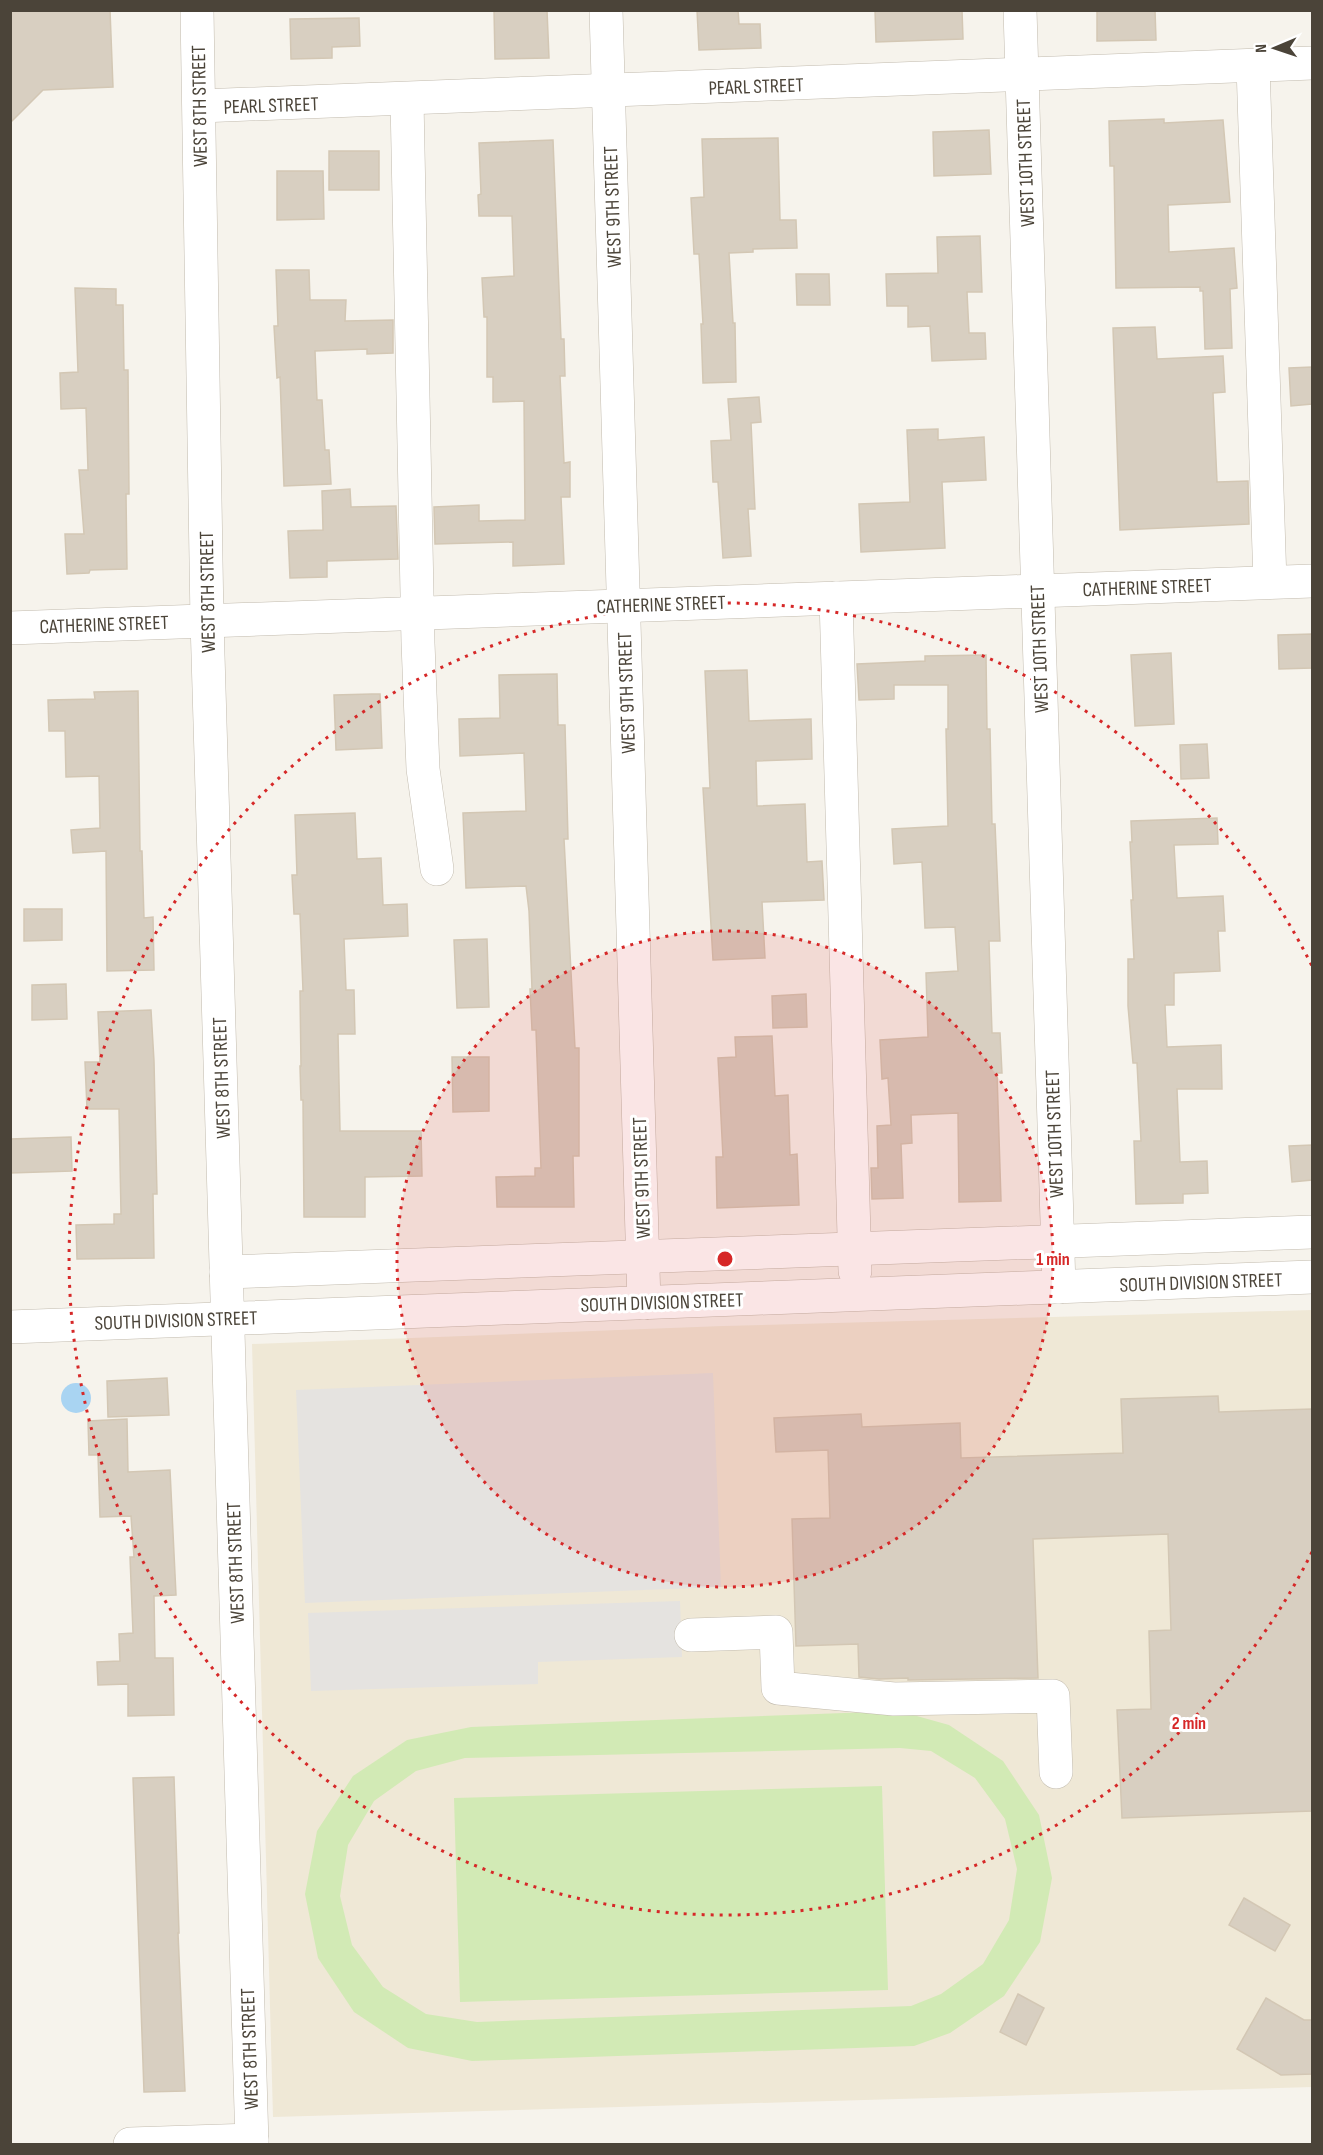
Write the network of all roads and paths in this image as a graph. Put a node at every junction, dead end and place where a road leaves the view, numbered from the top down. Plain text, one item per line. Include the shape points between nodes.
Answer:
1 (197, 10) edge
2 (606, 10) edge
3 (1020, 10) edge
4 (1312, 63) edge
5 (1253, 66) junction
6 (1022, 75) junction
7 (609, 92) junction
8 (407, 100) junction
9 (200, 106) junction
10 (1312, 581) edge
11 (1270, 582) junction
12 (1038, 591) junction
13 (836, 598) junction
14 (624, 606) junction
15 (419, 612) junction
16 (207, 621) junction
17 (10, 628) edge
18 (437, 869) dead end
19 (1312, 1232) edge
20 (1057, 1242) junction
21 (854, 1249) junction
22 (643, 1257) junction
23 (226, 1272) junction
24 (1312, 1277) edge
25 (1059, 1287) junction
26 (856, 1295) junction
27 (644, 1303) junction
28 (227, 1318) junction
29 (10, 1326) edge
30 (691, 1635) dead end
31 (1056, 1773) dead end
32 (252, 2142) edge
33 (130, 2145) edge

1 - 9 street, WEST 8TH STREET
2 - 7 street, WEST 9TH STREET
3 - 6 street, WEST 10TH STREET
4 - 5 street, PEARL STREET
5 - 6 street, PEARL STREET
5 - 11 street
6 - 7 street, PEARL STREET
6 - 12 street, WEST 10TH STREET
7 - 8 street, PEARL STREET
7 - 14 street, WEST 9TH STREET
8 - 9 street, PEARL STREET
8 - 15 street
9 - 16 street, WEST 8TH STREET
10 - 11 street, CATHERINE STREET
11 - 12 street, CATHERINE STREET
12 - 13 street, CATHERINE STREET
12 - 20 street, WEST 10TH STREET
13 - 14 street, CATHERINE STREET
13 - 21 street
14 - 15 street, CATHERINE STREET
14 - 22 street, WEST 9TH STREET
15 - 16 street, CATHERINE STREET
15 - 18 street via 423,769
16 - 17 street, CATHERINE STREET
16 - 23 street, WEST 8TH STREET
19 - 20 street
20 - 21 street
20 - 25 street, WEST 10TH STREET
21 - 22 street
21 - 26 street
22 - 23 street
22 - 27 street, WEST 9TH STREET
23 - 28 street, WEST 8TH STREET
24 - 25 street, SOUTH DIVISION STREET
25 - 26 street, SOUTH DIVISION STREET
26 - 27 street, SOUTH DIVISION STREET
27 - 28 street, SOUTH DIVISION STREET
28 - 29 street, SOUTH DIVISION STREET
28 - 32 street, WEST 8TH STREET
30 - 31 street via 776,1632 778,1688 894,1699 1053,1696
32 - 33 street

